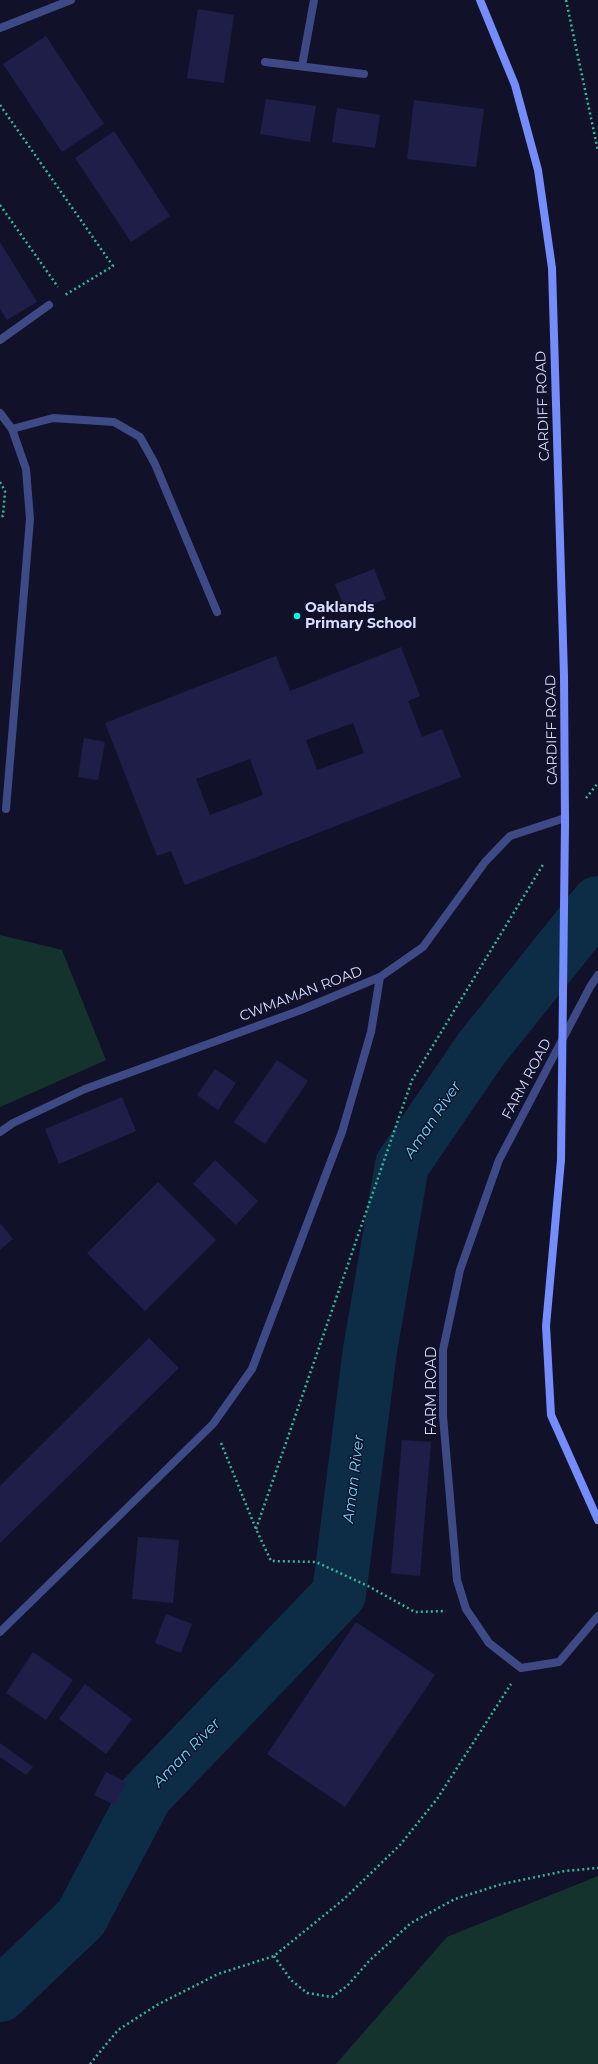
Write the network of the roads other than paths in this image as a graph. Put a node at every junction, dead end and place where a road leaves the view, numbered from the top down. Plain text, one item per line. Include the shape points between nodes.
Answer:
1 (71, 0) edge
2 (314, 0) edge
3 (480, 0) edge
4 (0, 28) edge
5 (265, 62) dead end
6 (302, 66) junction
7 (364, 74) dead end
8 (49, 305) road end
9 (0, 340) edge
10 (0, 413) edge
11 (12, 429) junction
12 (218, 612) dead end
13 (6, 809) dead end
14 (565, 820) junction
15 (598, 975) edge
16 (380, 977) junction
17 (0, 1132) edge
18 (598, 1520) edge
19 (598, 1616) edge
20 (0, 1632) edge

1 - 4 street
2 - 6 street
3 - 14 main road, CARDIFF ROAD via 515,85 538,170 552,268 564,676
5 - 6 street
6 - 7 street
8 - 9 street
10 - 11 street
11 - 12 street via 53,418 114,422 140,437 155,464
11 - 13 street via 26,469 30,519
14 - 16 street, CWMAMAN ROAD via 510,836 485,862 424,947
14 - 18 main road, CARDIFF ROAD, bridge via 561,1160 546,1326 551,1415
15 - 19 street, FARM ROAD via 499,1160 460,1270 443,1350 443,1416 457,1580 466,1609 489,1643 521,1668 559,1662
16 - 17 street, CWMAMAN ROAD via 301,1010 85,1089 13,1123
16 - 20 street via 371,1032 342,1132 252,1369 213,1424

